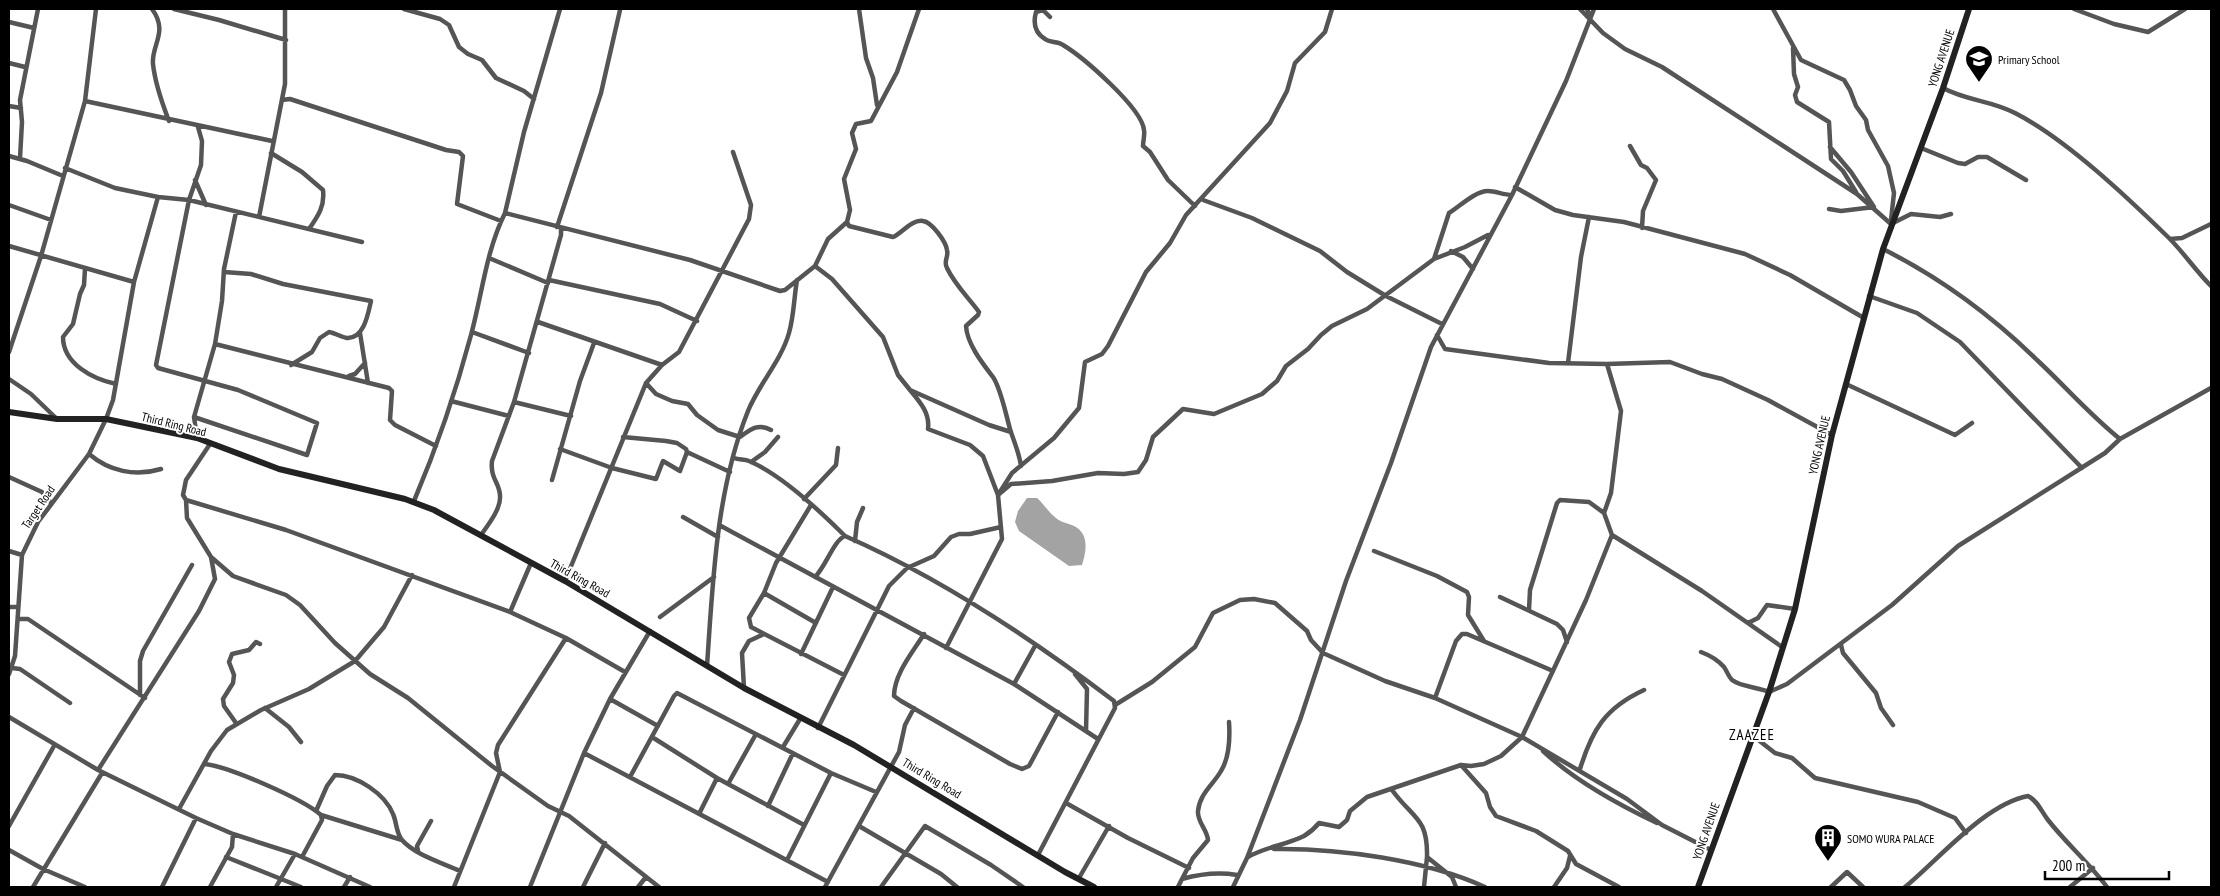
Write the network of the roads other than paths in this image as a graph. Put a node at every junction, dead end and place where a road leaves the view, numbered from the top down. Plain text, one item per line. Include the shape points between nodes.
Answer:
1 (38, 9) edge
2 (96, 9) edge
3 (152, 9) edge
4 (174, 9) edge
5 (285, 9) edge
6 (404, 9) edge
7 (560, 9) edge
8 (859, 9) edge
9 (919, 9) edge
10 (1332, 9) edge
11 (1580, 9) edge
12 (1587, 9) edge
13 (1594, 9) edge
14 (1772, 9) edge
15 (1969, 9) edge
16 (2074, 9) edge
17 (2186, 9) edge
18 (620, 10) dead end
19 (1050, 17) dead end
20 (1590, 17) junction
21 (9, 22) edge
22 (34, 28) junction
23 (286, 40) junction
24 (1793, 44) junction
25 (9, 63) edge
26 (25, 68) junction
27 (1943, 88) junction
28 (534, 99) junction
29 (282, 100) junction
30 (85, 101) junction
31 (9, 106) edge
32 (877, 106) junction
33 (21, 108) junction
34 (169, 120) junction
35 (198, 127) junction
36 (272, 142) junction
37 (1630, 146) dead end
38 (1830, 148) junction
39 (1921, 148) junction
40 (733, 152) dead end
41 (271, 153) junction
42 (9, 156) edge
43 (20, 158) junction
44 (65, 168) junction
45 (63, 176) junction
46 (195, 180) junction
47 (2026, 180) dead end
48 (1515, 187) junction
49 (1857, 194) junction
50 (1512, 195) junction
51 (158, 197) junction
52 (189, 200) junction
53 (1203, 200) junction
54 (9, 205) edge
55 (206, 205) junction
56 (1195, 206) junction
57 (1874, 207) junction
58 (1829, 209) dead end
59 (236, 212) junction
60 (505, 213) junction
61 (1951, 214) dead end
62 (259, 217) junction
63 (1589, 217) junction
64 (51, 220) junction
65 (501, 221) junction
66 (847, 222) junction
67 (1891, 224) junction
68 (2211, 224) edge
69 (559, 227) junction
70 (1642, 228) junction
71 (309, 229) junction
72 (1490, 234) junction
73 (2170, 239) junction
74 (362, 242) dead end
75 (9, 246) edge
76 (1883, 249) junction
77 (1451, 251) junction
78 (41, 256) junction
79 (489, 258) junction
80 (1434, 259) junction
81 (815, 266) junction
82 (86, 269) junction
83 (1473, 269) junction
84 (224, 272) junction
85 (721, 272) junction
86 (798, 279) junction
87 (134, 282) junction
88 (548, 282) junction
89 (2211, 286) edge
90 (1386, 296) junction
91 (1869, 296) junction
92 (1864, 318) junction
93 (697, 321) junction
94 (538, 322) junction
95 (1442, 324) junction
96 (472, 332) junction
97 (360, 333) junction
98 (1437, 335) junction
99 (594, 343) junction
100 (215, 344) junction
101 (9, 352) edge
102 (528, 353) junction
103 (365, 363) junction
104 (1568, 363) junction
105 (1607, 364) junction
106 (291, 365) junction
107 (662, 365) junction
108 (347, 377) junction
109 (9, 379) edge
110 (204, 381) junction
111 (368, 383) junction
112 (646, 383) junction
113 (116, 384) junction
114 (1846, 384) junction
115 (2211, 388) edge
116 (910, 390) junction
117 (451, 401) junction
118 (514, 402) junction
119 (9, 412) edge
120 (508, 416) junction
121 (571, 416) junction
122 (194, 418) junction
123 (57, 419) junction
124 (106, 419) junction
125 (1972, 422) dead end
126 (771, 430) dead end
127 (1010, 432) junction
128 (1832, 435) junction
129 (623, 437) junction
130 (740, 437) junction
131 (778, 437) dead end
132 (197, 438) junction
133 (2120, 439) junction
134 (210, 444) junction
135 (436, 446) junction
136 (838, 448) dead end
137 (560, 449) junction
138 (687, 452) junction
139 (89, 454) junction
140 (734, 458) junction
141 (751, 462) junction
142 (1021, 466) junction
143 (612, 468) junction
144 (2082, 468) junction
145 (161, 469) dead end
146 (730, 472) junction
147 (9, 476) edge
148 (552, 480) dead end
149 (998, 495) junction
150 (804, 499) junction
151 (186, 500) junction
152 (414, 501) junction
153 (51, 503) junction
154 (811, 505) junction
155 (863, 508) dead end
156 (1604, 513) junction
157 (683, 517) dead end
158 (720, 526) junction
159 (1001, 527) junction
160 (481, 535) junction
161 (1612, 535) junction
162 (844, 536) junction
163 (718, 537) junction
164 (855, 541) junction
165 (9, 551) edge
166 (1374, 551) dead end
167 (22, 555) junction
168 (211, 557) junction
169 (780, 558) junction
170 (531, 564) junction
171 (192, 565) dead end
172 (906, 568) junction
173 (412, 575) junction
174 (714, 577) junction
175 (815, 578) junction
176 (565, 581) junction
177 (833, 587) junction
178 (764, 594) junction
179 (1500, 598) dead end
180 (970, 603) junction
181 (9, 607) edge
182 (18, 607) junction
183 (1795, 609) junction
184 (875, 610) junction
185 (1529, 610) junction
186 (510, 612) junction
187 (660, 617) dead end
188 (18, 619) junction
189 (816, 623) junction
190 (1748, 623) junction
191 (650, 630) junction
192 (764, 634) junction
193 (924, 634) junction
194 (566, 638) junction
195 (1484, 642) junction
196 (1567, 643) junction
197 (260, 644) dead end
198 (9, 645) edge
199 (16, 645) junction
200 (1841, 645) junction
201 (1035, 646) junction
202 (1782, 647) junction
203 (946, 648) junction
204 (1701, 652) dead end
205 (1831, 652) junction
206 (1323, 653) junction
207 (1843, 653) junction
208 (801, 654) junction
209 (355, 662) junction
210 (707, 666) junction
211 (1068, 666) junction
212 (12, 668) junction
213 (625, 672) junction
214 (1553, 672) junction
215 (9, 674) edge
216 (844, 675) junction
217 (1014, 684) junction
218 (744, 688) junction
219 (1644, 690) dead end
220 (1769, 692) junction
221 (140, 695) junction
222 (145, 698) junction
223 (1435, 698) junction
224 (610, 699) junction
225 (70, 703) dead end
226 (1115, 704) junction
227 (264, 708) junction
228 (914, 708) junction
229 (1058, 712) junction
230 (9, 717) edge
231 (800, 719) junction
232 (1228, 722) dead end
233 (236, 723) junction
234 (1893, 725) dead end
235 (658, 726) junction
236 (818, 728) junction
237 (1086, 731) junction
238 (756, 734) junction
239 (1752, 735) junction
240 (652, 737) junction
241 (1522, 737) junction
242 (1098, 740) junction
243 (302, 742) dead end
244 (1537, 745) junction
245 (54, 746) junction
246 (783, 747) junction
247 (584, 753) junction
248 (793, 753) junction
249 (204, 764) junction
250 (1461, 765) junction
251 (890, 766) junction
252 (1580, 769) junction
253 (100, 772) junction
254 (500, 772) junction
255 (831, 772) junction
256 (630, 777) junction
257 (716, 778) junction
258 (728, 784) junction
259 (1392, 790) junction
260 (876, 792) junction
261 (1066, 803) junction
262 (768, 806) junction
263 (179, 809) junction
264 (316, 811) junction
265 (560, 813) junction
266 (698, 814) junction
267 (321, 815) junction
268 (196, 818) junction
269 (431, 821) dead end
270 (804, 825) junction
271 (9, 826) edge
272 (859, 826) junction
273 (1109, 826) junction
274 (1662, 826) junction
275 (1966, 833) junction
276 (233, 834) junction
277 (402, 840) junction
278 (605, 844) junction
279 (1270, 849) junction
280 (9, 850) edge
281 (1711, 850) junction
282 (418, 851) junction
283 (294, 854) junction
284 (904, 854) junction
285 (1038, 855) junction
286 (1570, 856) junction
287 (226, 857) junction
288 (302, 857) junction
289 (1427, 857) junction
290 (1247, 858) junction
291 (787, 860) junction
292 (1189, 868) junction
293 (1424, 868) junction
294 (2093, 868) junction
295 (43, 869) junction
296 (460, 872) junction
297 (1237, 875) junction
298 (1450, 875) junction
299 (350, 877) junction
300 (646, 877) junction
301 (1464, 877) junction
302 (1079, 878) junction
303 (1182, 879) junction
304 (280, 880) junction
305 (828, 882) junction
306 (1612, 886) edge
307 (33, 887) edge
308 (85, 887) edge
309 (162, 887) edge
310 (210, 887) edge
311 (276, 887) edge
312 (300, 887) edge
313 (344, 887) edge
314 (370, 887) edge
315 (454, 887) edge
316 (530, 887) edge
317 (583, 887) edge
318 (638, 887) edge
319 (659, 887) edge
320 (825, 887) edge
321 (881, 887) edge
322 (957, 887) edge
323 (1023, 887) edge
324 (1094, 887) edge
325 (1178, 887) edge
326 (1234, 887) edge
327 (1424, 887) edge
328 (1457, 887) edge
329 (1485, 887) edge
330 (1554, 887) edge
331 (1619, 887) edge
332 (1698, 887) edge
333 (1831, 887) edge
334 (1863, 887) edge
335 (1905, 887) edge
336 (2070, 887) edge
337 (2108, 887) edge

1 - 22 street
2 - 30 street
3 - 34 street via 158,17 159,32 152,62
4 - 23 street
5 - 23 street
6 - 28 street via 440,18 449,25 459,47 482,60 496,78
7 - 28 street
8 - 32 street
9 - 32 street via 897,72
10 - 53 street via 1325,32 1295,63 1287,91 1270,123
11 - 20 street
12 - 20 street
13 - 20 street
14 - 24 street
15 - 27 street, YONG AVENUE
16 - 17 street via 2148,32
18 - 69 street via 601,93
19 - 56 street via 1042,10 1036,12 1034,21 1038,31 1047,40 1062,44 1110,84 1137,114 1144,131 1143,146 1168,180
20 - 48 street via 1566,80
20 - 49 street via 1625,49 1662,67
21 - 22 street
22 - 26 street
23 - 29 street
24 - 38 street via 1797,102 1829,122
24 - 67 street via 1801,60 1844,80 1850,90 1888,166 1894,192
25 - 26 street
26 - 33 street
27 - 39 street, YONG AVENUE
27 - 73 street via 1960,97 1991,102 2036,126 2111,185
28 - 60 street
29 - 36 street
29 - 65 street via 290,98 459,152 463,156 457,204
30 - 34 street
30 - 44 street
31 - 33 street
32 - 66 street via 871,121 856,124 852,133 856,149 844,178 850,210
33 - 43 street
34 - 35 street
35 - 36 street
35 - 46 street via 202,149 201,165
36 - 41 street
37 - 70 street via 1640,165 1647,168 1656,180 1643,211
38 - 49 street via 1831,159
38 - 57 street
39 - 47 street via 1965,164 1978,156 1986,157
39 - 67 street, YONG AVENUE
40 - 85 street via 751,205 749,220
41 - 62 street
41 - 71 street via 323,190 319,214
42 - 43 street
43 - 45 street
44 - 45 street
44 - 51 street via 115,188
45 - 64 street
46 - 52 street
46 - 55 street
48 - 50 street
48 - 63 street via 1555,210
49 - 57 street
50 - 72 street
50 - 80 street via 1482,192 1448,213
51 - 52 street
51 - 87 street, Target Road
52 - 55 street
52 - 110 street via 155,361 158,368
53 - 56 street
53 - 90 street via 1252,218 1320,252
54 - 64 street
55 - 59 street
56 - 142 street via 1146,272 1104,351 1086,362 1079,408 1054,438
57 - 58 street via 1841,211
57 - 67 street
59 - 62 street
59 - 84 street
60 - 65 street
60 - 69 street
61 - 67 street via 1940,217 1911,214
62 - 71 street
63 - 70 street
63 - 104 street
64 - 78 street
65 - 79 street
66 - 81 street via 828,239
66 - 127 street via 849,226 893,237 922,220 938,235 947,248 946,267 958,288 979,312 966,326 966,331 994,378
67 - 76 street, YONG AVENUE
68 - 73 street via 2182,238
69 - 85 street via 690,260
69 - 88 street via 561,235
70 - 92 street via 1745,254 1790,275
71 - 74 street
72 - 77 street via 1465,248
72 - 83 street
73 - 89 street
75 - 78 street
76 - 91 street, YONG AVENUE
76 - 133 street via 1943,282 1986,315
77 - 80 street
77 - 83 street via 1463,257
78 - 82 street
78 - 101 street
79 - 88 street
79 - 96 street
80 - 90 street
81 - 86 street
81 - 116 street via 832,279 883,338 898,375
82 - 87 street
82 - 113 street via 72,324 63,337 64,345 87,375
83 - 95 street
84 - 97 street via 251,274 284,284 369,299 371,303
84 - 100 street
85 - 86 street via 780,291
85 - 93 street
86 - 130 street via 789,334 748,409
87 - 113 street, Target Road
88 - 93 street via 660,304
88 - 94 street
90 - 95 street
90 - 149 street via 1368,309 1332,326 1286,366 1277,381 1262,394 1214,414 1183,410 1153,437 1146,460 1138,472 1098,473 1011,484
91 - 92 street, YONG AVENUE
91 - 144 street via 1917,313 1960,342
92 - 114 street, YONG AVENUE
93 - 107 street via 679,352
94 - 99 street
94 - 102 street
95 - 98 street
96 - 102 street
96 - 117 street
97 - 103 street
97 - 106 street via 348,338 329,332 320,338 312,352
98 - 104 street via 1445,349
98 - 206 street via 1346,581
99 - 107 street
99 - 121 street
100 - 106 street
100 - 110 street
102 - 118 street
103 - 108 street via 356,374
103 - 111 street
104 - 105 street
105 - 128 street via 1670,362 1682,365 1768,400
105 - 156 street via 1617,390 1621,420 1611,493
106 - 108 street
107 - 112 street
108 - 111 street
109 - 123 street via 31,394
110 - 122 street
110 - 122 street via 259,397 279,409 317,423 307,456
111 - 135 street via 392,391 390,420 395,425
112 - 129 street
112 - 130 street via 656,394 688,404 718,430
113 - 124 street, Target Road
114 - 125 street via 1955,435
114 - 128 street, YONG AVENUE
115 - 133 street
116 - 127 street
116 - 149 street via 924,407 928,429 970,445 982,456
117 - 120 street
117 - 135 street
118 - 120 street
118 - 121 street
119 - 123 street, Third Ring Road
120 - 160 street via 491,466 500,498 495,514
121 - 137 street
122 - 132 street
123 - 124 street, Third Ring Road
124 - 132 street, Third Ring Road
124 - 139 street, Target Road
126 - 130 street via 762,426 752,428
127 - 142 street via 1019,450
128 - 183 street, YONG AVENUE
129 - 138 street via 677,443
129 - 143 street
130 - 140 street
131 - 141 street
132 - 134 street, Third Ring Road
133 - 144 street
134 - 151 street via 186,480 183,495
134 - 152 street, Third Ring Road via 279,469
135 - 152 street
136 - 150 street via 836,465
137 - 143 street
137 - 148 street
138 - 143 street via 680,471 662,461 656,479
138 - 146 street
139 - 145 street via 103,466 122,471
139 - 153 street, Target Road
140 - 141 street
140 - 146 street
141 - 150 street
142 - 149 street via 1012,473
143 - 176 street
144 - 200 street via 1958,546
146 - 158 street
147 - 153 street via 42,492
149 - 159 street
150 - 154 street
151 - 168 street via 187,518
151 - 173 street via 286,530
152 - 160 street, Third Ring Road
153 - 167 street, Target Road
154 - 162 street
154 - 169 street
155 - 164 street via 857,522
156 - 161 street
156 - 185 street via 1589,502 1560,500 1557,503 1530,590
157 - 163 street
158 - 163 street
158 - 169 street
159 - 172 street via 951,537 934,556
159 - 180 street via 1002,539
160 - 170 street, Third Ring Road
161 - 190 street
161 - 196 street
162 - 164 street
162 - 175 street via 838,540 824,569
163 - 174 street
164 - 172 street
165 - 167 street
166 - 195 street via 1437,576 1467,592 1468,615
167 - 182 street, Target Road
168 - 209 street via 233,576 286,595 300,605
168 - 222 street via 215,579 208,594
169 - 175 street
169 - 178 street
170 - 176 street, Third Ring Road
170 - 186 street
171 - 221 street via 143,651
172 - 180 street
172 - 184 street via 889,586
173 - 186 street
173 - 209 street via 384,627
174 - 187 street
174 - 210 street
175 - 177 street
176 - 191 street, Third Ring Road
177 - 184 street
177 - 189 street
178 - 189 street
178 - 192 street via 749,618 751,627
179 - 185 street
180 - 201 street
180 - 203 street
181 - 182 street
182 - 188 street, Target Road
183 - 190 street via 1767,605 1758,618
183 - 202 street, YONG AVENUE
184 - 193 street
184 - 216 street
185 - 196 street via 1557,624 1563,630
186 - 194 street
188 - 199 street, Target Road
188 - 221 street via 28,618
189 - 208 street
190 - 202 street
191 - 210 street, Third Ring Road
191 - 213 street
192 - 208 street
192 - 218 street via 749,641 742,653
193 - 203 street
193 - 228 street via 894,691 894,696
194 - 213 street
194 - 254 street via 502,737 496,753
195 - 214 street
195 - 223 street via 1467,634 1459,636
196 - 214 street
197 - 233 street via 256,642 249,650 232,654 229,662 233,683 223,698 224,706
198 - 199 street
199 - 212 street, Target Road
200 - 205 street
200 - 207 street
201 - 211 street
201 - 217 street
202 - 220 street, YONG AVENUE
203 - 217 street
204 - 220 street via 1724,667 1737,683
205 - 207 street
205 - 220 street via 1787,684
206 - 223 street via 1384,681
206 - 226 street via 1307,631 1275,603 1240,600 1213,613 1195,647 1152,682
206 - 290 street
207 - 234 street via 1876,693 1881,708
208 - 216 street
209 - 227 street via 309,689
209 - 254 street via 408,698
210 - 218 street, Third Ring Road
211 - 226 street
211 - 237 street via 1087,689
212 - 215 street, Target Road
212 - 225 street via 20,669
213 - 224 street
214 - 241 street
216 - 236 street
217 - 229 street
218 - 231 street, Third Ring Road
219 - 252 street via 1628,698 1601,721 1588,740
220 - 239 street, YONG AVENUE
221 - 222 street
222 - 253 street via 122,729
223 - 241 street
224 - 235 street
224 - 247 street
226 - 242 street
227 - 233 street
227 - 243 street via 289,727
228 - 229 street via 1022,769 1029,766
228 - 251 street via 905,725 900,752
229 - 237 street
230 - 245 street
231 - 236 street, Third Ring Road
231 - 246 street
232 - 292 street via 1230,735 1222,770 1200,802 1200,821 1208,840
233 - 249 street via 218,740
235 - 238 street via 677,693
235 - 240 street
236 - 251 street, Third Ring Road
237 - 242 street
238 - 246 street
238 - 258 street
239 - 275 street via 1775,753 1792,758 1815,778 1918,802 1955,818
239 - 281 street, YONG AVENUE
240 - 256 street
240 - 257 street
241 - 244 street
241 - 250 street via 1501,756 1484,764
242 - 261 street
244 - 252 street
244 - 274 street via 1554,762 1595,789
245 - 253 street
245 - 271 street
246 - 248 street
247 - 256 street
247 - 265 street
248 - 255 street
248 - 262 street
249 - 263 street
249 - 264 street via 247,778
250 - 259 street
250 - 286 street via 1486,793 1496,816 1536,831 1568,851
251 - 260 street
251 - 285 street, Third Ring Road
252 - 274 street
253 - 263 street
253 - 295 street
254 - 265 street
254 - 296 street
255 - 260 street
255 - 270 street
256 - 266 street
257 - 258 street
257 - 266 street
258 - 262 street
259 - 279 street via 1358,802 1339,827 1319,824 1305,836
259 - 289 street via 1423,824
260 - 272 street
261 - 273 street
261 - 285 street
262 - 270 street
263 - 268 street
264 - 267 street
264 - 277 street via 330,780 335,775 344,775 381,796 393,814
265 - 278 street via 569,816
265 - 316 street
266 - 291 street
267 - 277 street
267 - 288 street via 322,820
268 - 276 street
268 - 309 street
269 - 282 street via 417,846
270 - 291 street
272 - 284 street
272 - 305 street
273 - 292 street
273 - 302 street
274 - 281 street
275 - 294 street via 1997,809 2028,796 2038,803 2048,820
275 - 335 street
276 - 283 street
276 - 287 street via 232,847
277 - 282 street
278 - 300 street
278 - 317 street
279 - 290 street via 1260,850
279 - 293 street via 1352,853
280 - 295 street
281 - 332 street, YONG AVENUE
282 - 296 street
283 - 288 street
283 - 304 street
284 - 321 street
284 - 322 street via 941,874
284 - 323 street via 922,828 929,827
285 - 302 street, Third Ring Road
286 - 306 street via 1576,864
286 - 330 street via 1567,868
287 - 304 street
287 - 310 street
288 - 299 street
289 - 293 street
289 - 298 street
290 - 297 street
291 - 305 street
292 - 303 street
293 - 298 street
293 - 327 street
294 - 336 street
294 - 337 street
295 - 307 street
295 - 308 street
296 - 315 street
297 - 303 street via 1217,872
297 - 326 street
298 - 301 street
298 - 328 street
299 - 313 street
299 - 314 street
300 - 318 street
300 - 319 street
301 - 328 street
301 - 329 street
302 - 324 street, Third Ring Road
303 - 325 street
304 - 311 street
304 - 312 street
305 - 320 street
306 - 331 street
333 - 334 street via 1847,872

